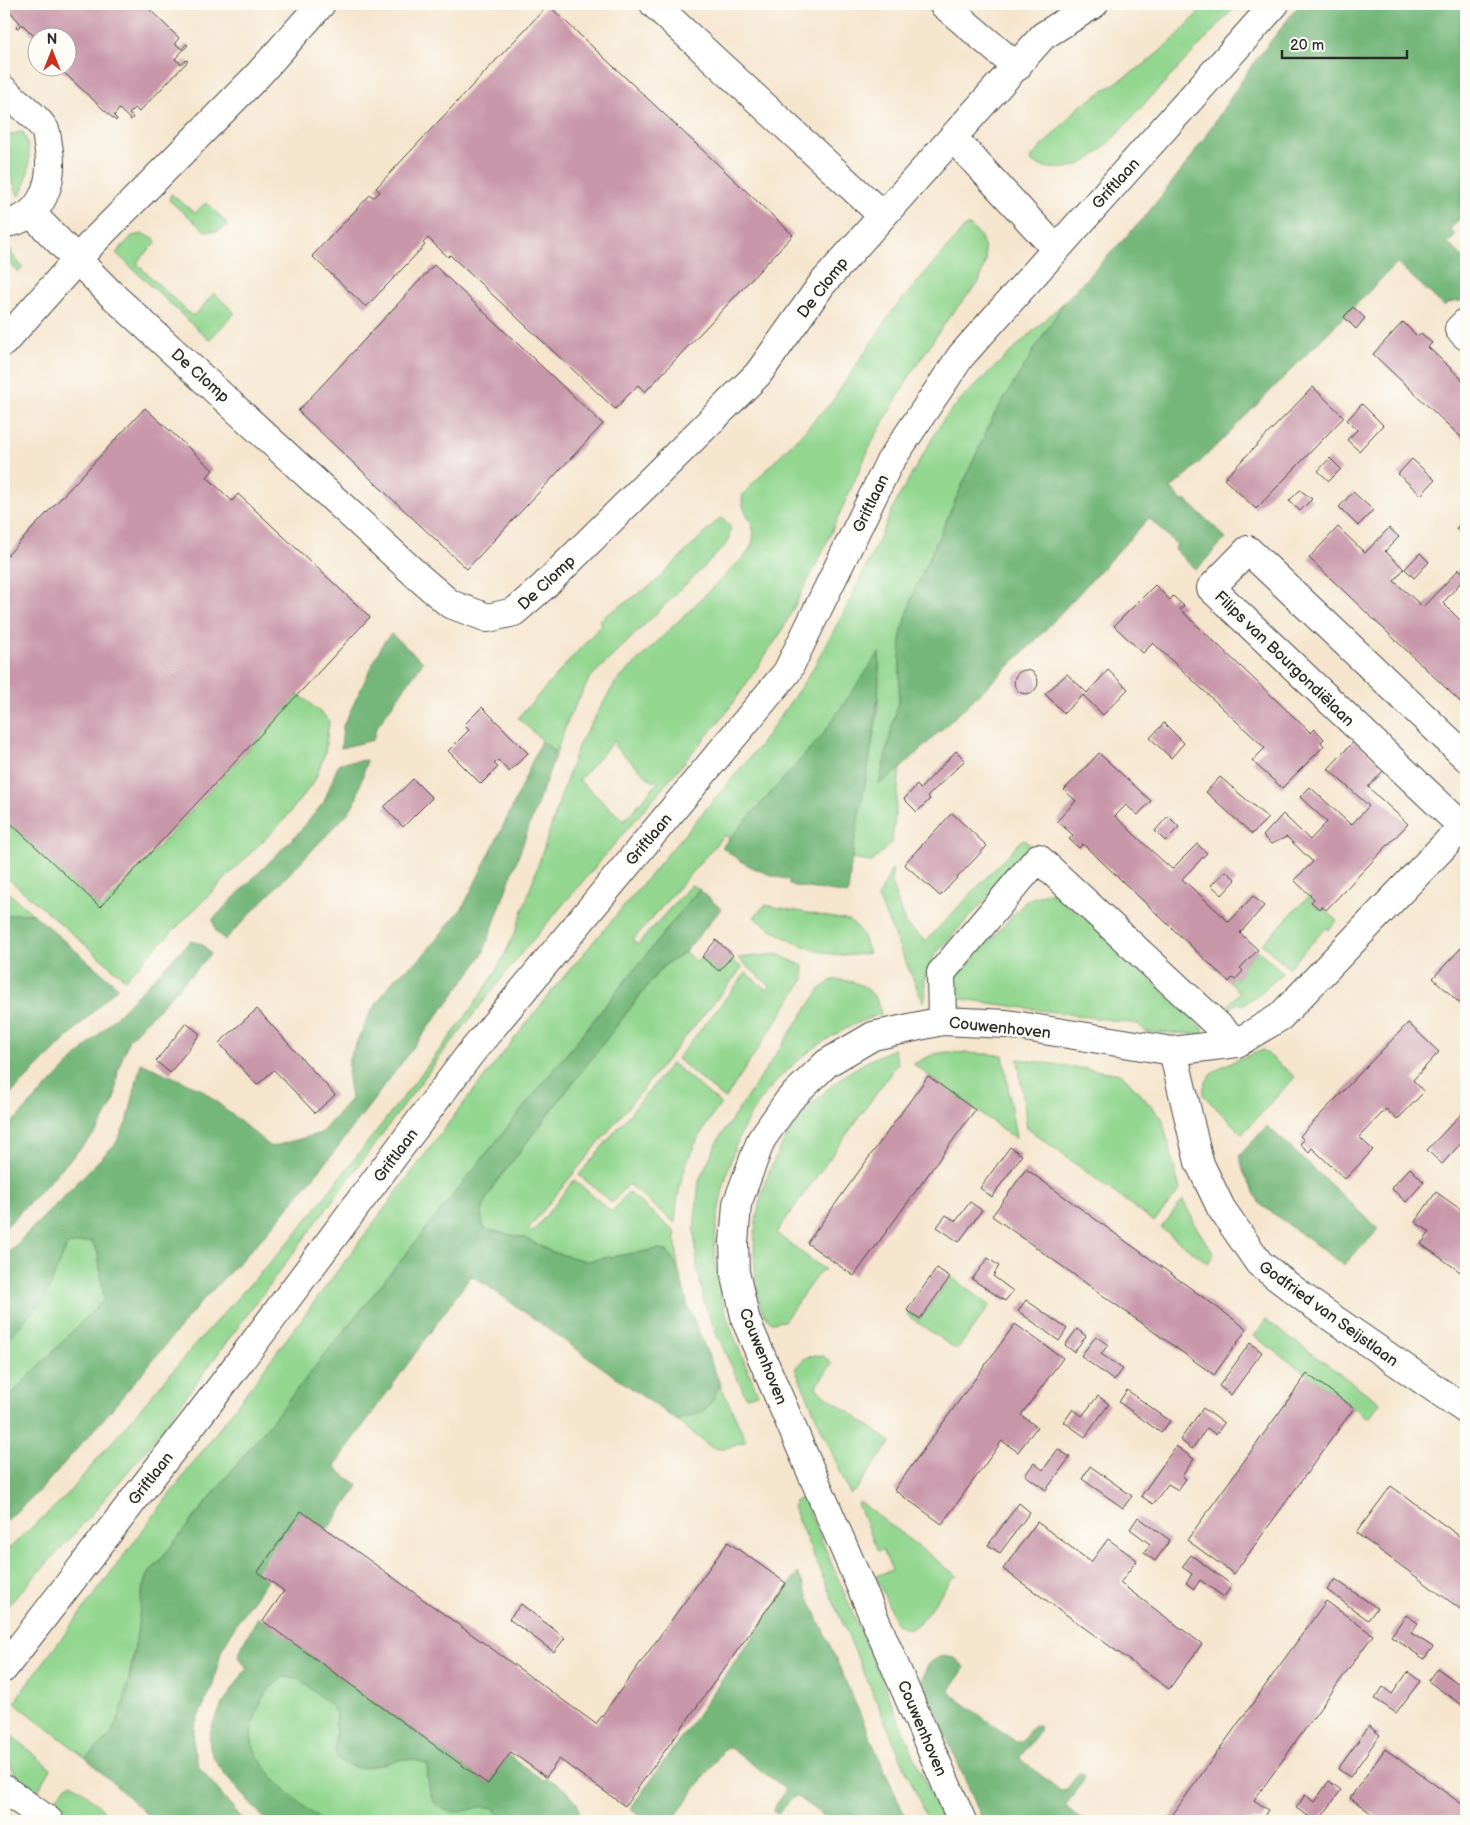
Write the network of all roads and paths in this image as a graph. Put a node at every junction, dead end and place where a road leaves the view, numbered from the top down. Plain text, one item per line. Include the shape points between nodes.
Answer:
1 (321, 4) edge
2 (654, 4) edge
3 (943, 4) edge
4 (1094, 4) edge
5 (1275, 4) edge
6 (1017, 67) junction
7 (4, 90) edge
8 (954, 139) junction
9 (32, 214) junction
10 (882, 215) junction
11 (4, 223) edge
12 (1056, 250) junction
13 (78, 259) junction
14 (1466, 322) edge
15 (1466, 336) edge
16 (4, 342) edge
17 (1466, 757) edge
18 (1465, 825) edge
19 (942, 1020) junction
20 (1237, 1044) junction
21 (1173, 1051) junction
22 (1466, 1410) edge
23 (4, 1668) edge
24 (4, 1788) edge
25 (48, 1821) edge
26 (962, 1821) edge

1 - 13 street via 258,75
2 - 10 street
3 - 6 street
4 - 6 street, De Clomp via 1044,36
5 - 12 street, Griftlaan
6 - 8 street, De Clomp
7 - 9 street via 45,128 50,154 49,186
8 - 10 street, De Clomp
8 - 12 street
9 - 11 street via 17,222
9 - 13 street, De Clomp
10 - 13 street, De Clomp via 822,284 758,374 544,586 514,612 488,618 450,604 422,580 111,294
12 - 23 street, Griftlaan via 961,356 889,463 787,672 470,1054 226,1380
13 - 16 street
14 - 15 street via 1460,329
17 - 18 street, Filips van Bourgondiëlaan via 1248,550 1212,588
18 - 20 street, Filips van Bourgondiëlaan via 1280,1017
19 - 20 street via 941,973 1038,858
19 - 21 street, Couwenhoven via 1007,1024
19 - 26 street, Couwenhoven via 873,1036 827,1063 789,1100 761,1140 747,1176 737,1204 734,1243 735,1272 746,1321
20 - 21 street, Filips van Bourgondiëlaan
21 - 22 street, Godfried van Seijstlaan via 1199,1162 1221,1208 1258,1264
24 - 25 street

